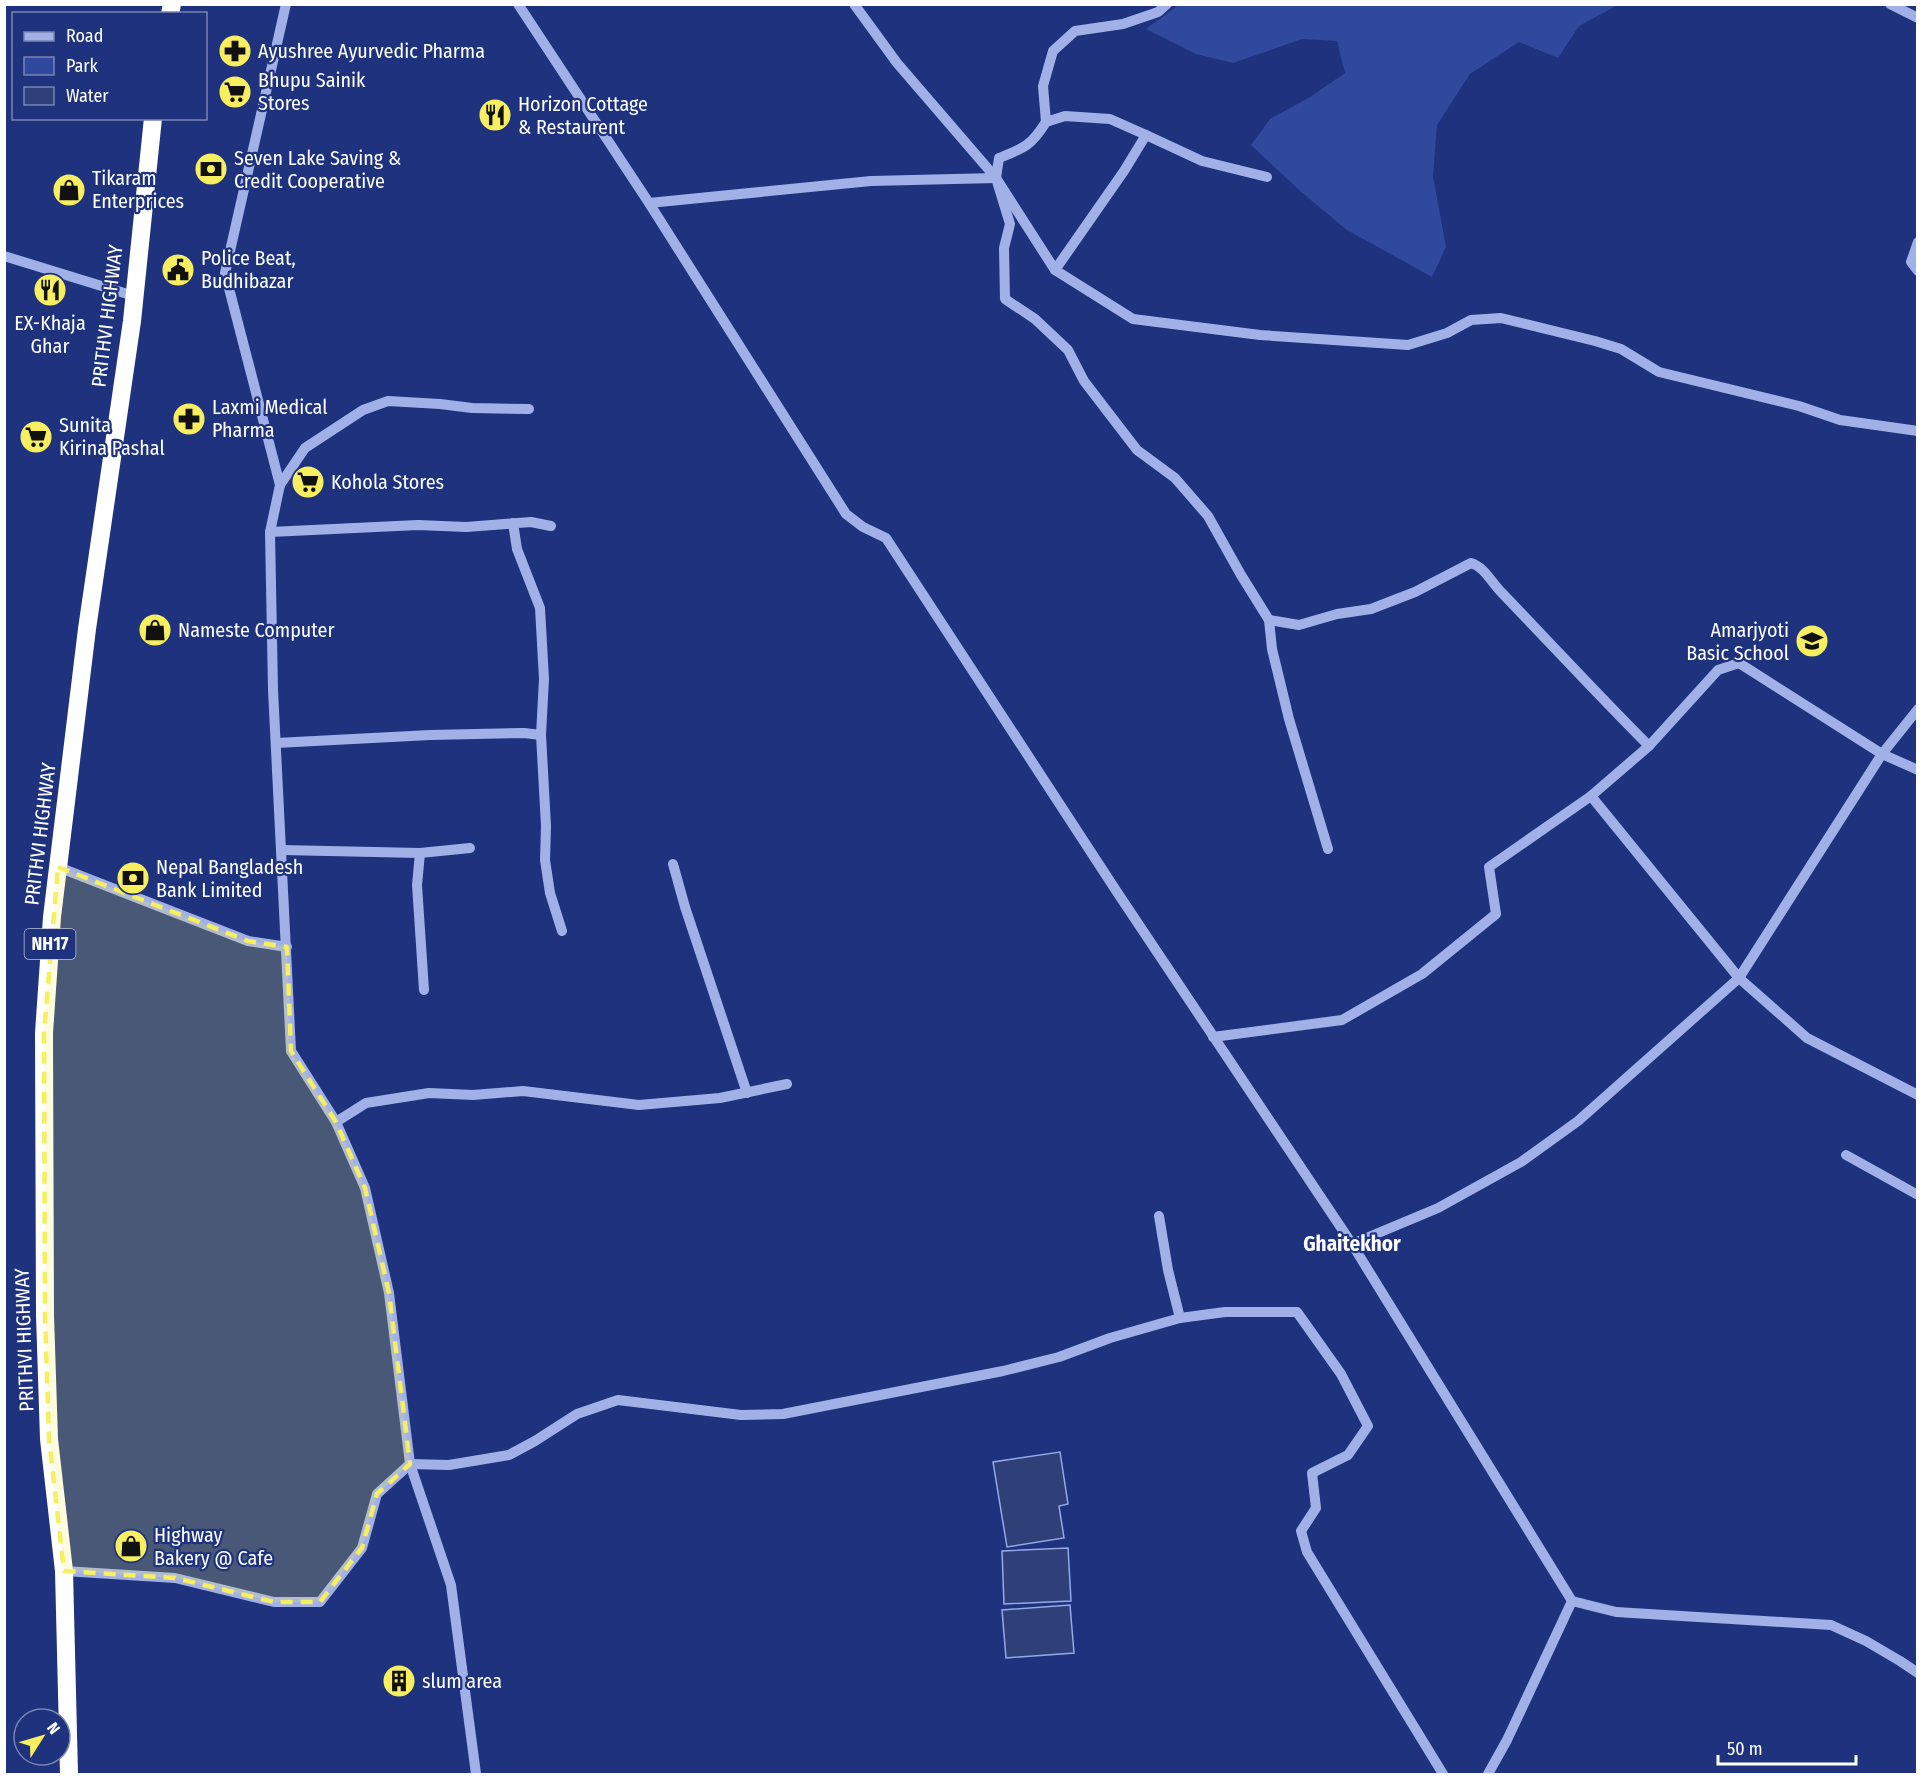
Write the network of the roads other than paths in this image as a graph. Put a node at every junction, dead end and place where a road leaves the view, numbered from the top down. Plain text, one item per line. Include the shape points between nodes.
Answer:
1 (286, 4) edge
2 (518, 4) edge
3 (854, 4) edge
4 (1167, 4) edge
5 (1890, 4) edge
6 (1917, 18) edge
7 (153, 120) edge
8 (1046, 122) junction
9 (1146, 135) junction
10 (1267, 177) dead end
11 (996, 178) junction
12 (649, 203) junction
13 (1917, 242) edge
14 (4, 256) edge
15 (1055, 270) junction
16 (1917, 271) edge
17 (134, 296) junction
18 (529, 408) dead end
19 (1917, 431) edge
20 (280, 485) junction
21 (513, 523) junction
22 (551, 526) dead end
23 (270, 532) junction
24 (1269, 620) junction
25 (1917, 709) edge
26 (541, 735) junction
27 (276, 743) junction
28 (1649, 746) junction
29 (1882, 754) junction
30 (1917, 770) edge
31 (1592, 796) junction
32 (470, 848) dead end
33 (1328, 849) dead end
34 (282, 850) junction
35 (420, 853) junction
36 (673, 864) dead end
37 (58, 867) junction
38 (562, 931) dead end
39 (286, 947) junction
40 (1739, 978) junction
41 (424, 990) dead end
42 (1213, 1037) junction
43 (787, 1084) dead end
44 (747, 1093) junction
45 (1917, 1095) edge
46 (336, 1122) junction
47 (1846, 1155) dead end
48 (1917, 1195) edge
49 (1159, 1216) dead end
50 (1352, 1244) junction
51 (1180, 1318) junction
52 (410, 1464) junction
53 (64, 1571) junction
54 (1572, 1601) junction
55 (1917, 1673) edge
56 (69, 1774) edge
57 (476, 1774) edge
58 (1443, 1774) edge
59 (1488, 1774) edge

1 - 20 street via 225,273
2 - 12 street
3 - 11 street via 897,63
4 - 8 street via 1158,12 1123,24 1075,31 1053,51 1043,86
5 - 6 street
7 - 17 highway, PRITHVI HIGHWAY / NH17
8 - 9 street via 1065,116 1110,119
8 - 11 street via 1026,147 999,158
9 - 10 street via 1202,161
9 - 15 street
11 - 12 street via 871,181
11 - 15 street
11 - 24 street via 1010,224 1004,248 1005,300 1035,319 1068,350 1084,381 1137,450 1176,478 1208,516
12 - 42 street via 846,514 886,538
13 - 16 street via 1911,262
14 - 17 street
15 - 19 street via 1133,319 1260,335 1408,345 1447,333 1471,320 1501,318 1621,349 1659,372 1799,406 1840,420
17 - 37 highway, PRITHVI HIGHWAY / NH17
18 - 20 street via 388,401 363,410 305,448
20 - 23 street
21 - 22 street
21 - 23 street
21 - 26 street via 517,549 540,608
23 - 27 street
24 - 28 street via 1299,625 1371,609 1471,563 1479,565 1499,591
24 - 33 street via 1289,719
25 - 29 street
26 - 27 street via 430,735
26 - 38 street via 545,860
27 - 34 street
28 - 29 street via 1718,670 1739,663
28 - 31 street
29 - 30 street
29 - 40 street
31 - 40 street
31 - 42 street via 1489,867 1496,914 1422,974 1342,1020
32 - 35 street
34 - 35 street
34 - 39 street
35 - 41 street via 417,885
36 - 44 street
37 - 39 street via 248,941
37 - 53 highway, PRITHVI HIGHWAY / NH17 via 44,1033 43,1184 49,1439
39 - 46 street via 291,1052
40 - 45 street via 1807,1038
40 - 50 street via 1578,1121 1521,1162 1438,1208
42 - 50 street
43 - 44 street
44 - 46 street via 639,1105 523,1090 473,1095 429,1093 366,1103
46 - 52 street via 364,1188 389,1293
47 - 48 street
49 - 51 street
50 - 54 street
51 - 52 street via 1003,1371 783,1414 741,1415 618,1400 578,1414 508,1455 448,1465
51 - 58 street via 1225,1312 1297,1312 1341,1374 1368,1426 1348,1455 1311,1473 1316,1508 1301,1531 1307,1552
52 - 53 street via 377,1494 362,1548 320,1602 274,1602 175,1578
52 - 57 street via 451,1585
53 - 56 highway, PRITHVI HIGHWAY / NH17
54 - 55 street via 1616,1612 1831,1625
54 - 59 street

